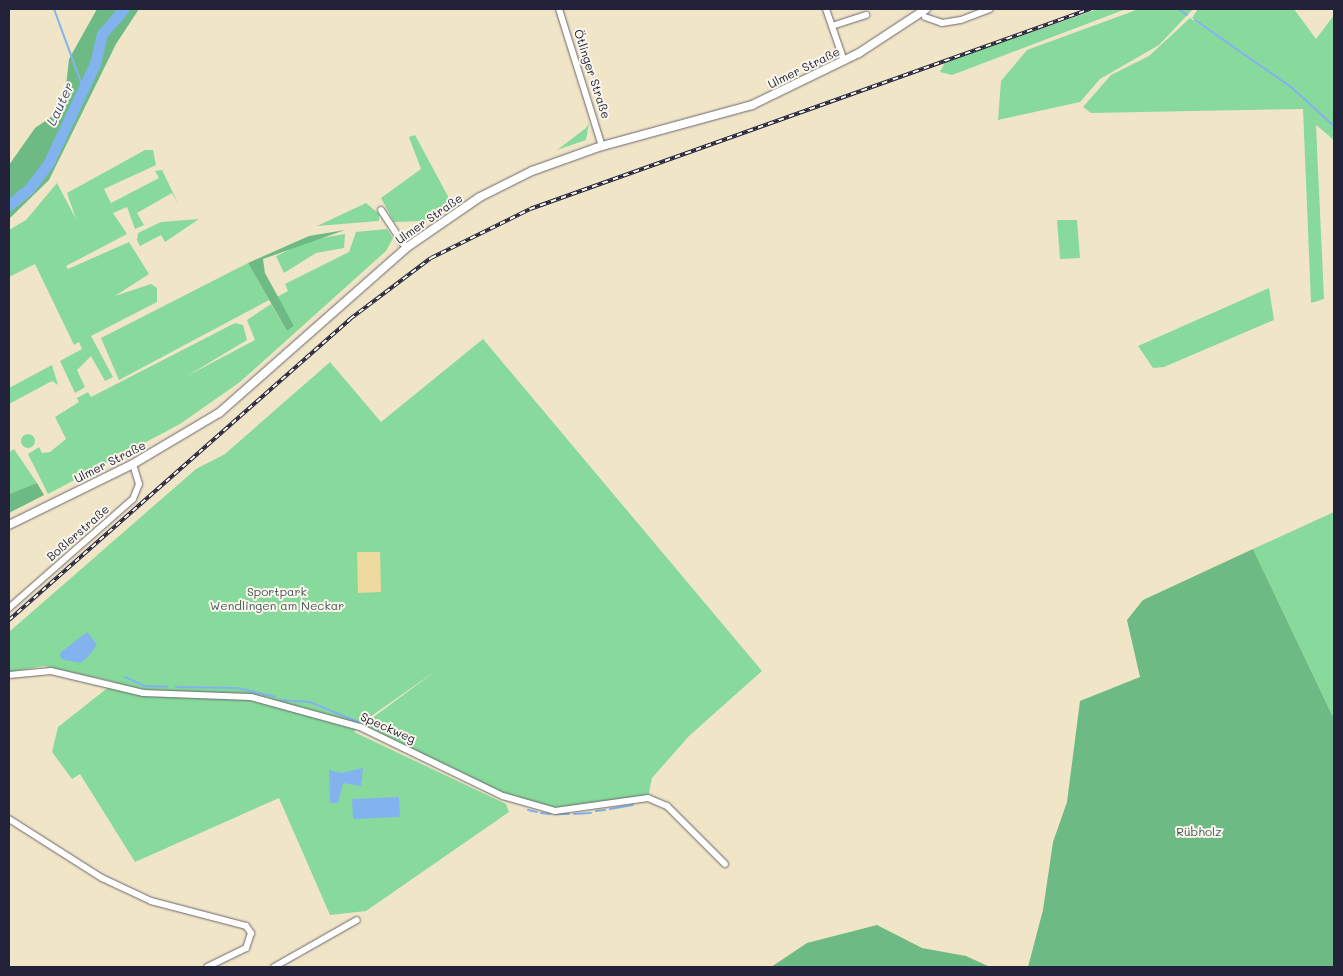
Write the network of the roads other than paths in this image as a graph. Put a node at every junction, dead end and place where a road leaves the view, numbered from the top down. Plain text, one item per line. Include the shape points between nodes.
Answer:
1 (558, 9) edge
2 (826, 9) edge
3 (926, 9) edge
4 (990, 9) edge
5 (866, 15) dead end
6 (925, 17) dead end
7 (832, 26) junction
8 (844, 61) junction
9 (602, 146) junction
10 (381, 210) dead end
11 (406, 248) junction
12 (133, 464) junction
13 (9, 525) edge
14 (9, 608) edge
15 (9, 675) edge
16 (9, 819) edge
17 (726, 864) dead end
18 (357, 920) dead end
19 (207, 967) edge
20 (274, 967) edge

1 - 9 street, Ötlinger Straße
2 - 7 street
3 - 8 main road, Ulmer Straße
4 - 6 street via 942,23
5 - 7 street
7 - 8 street
8 - 9 main road, Ulmer Straße via 752,105
9 - 11 main road, Ulmer Straße via 532,171 480,198
10 - 11 street
11 - 12 main road, Ulmer Straße via 242,396
12 - 13 main road, Ulmer Straße
12 - 14 street, Boßlerstraße via 139,484 133,499
15 - 17 street, Speckweg via 51,671 143,693 251,697 360,727 503,796 555,811 648,798 667,806
16 - 19 street via 102,878 151,901 246,926 251,932 246,948
18 - 20 street

